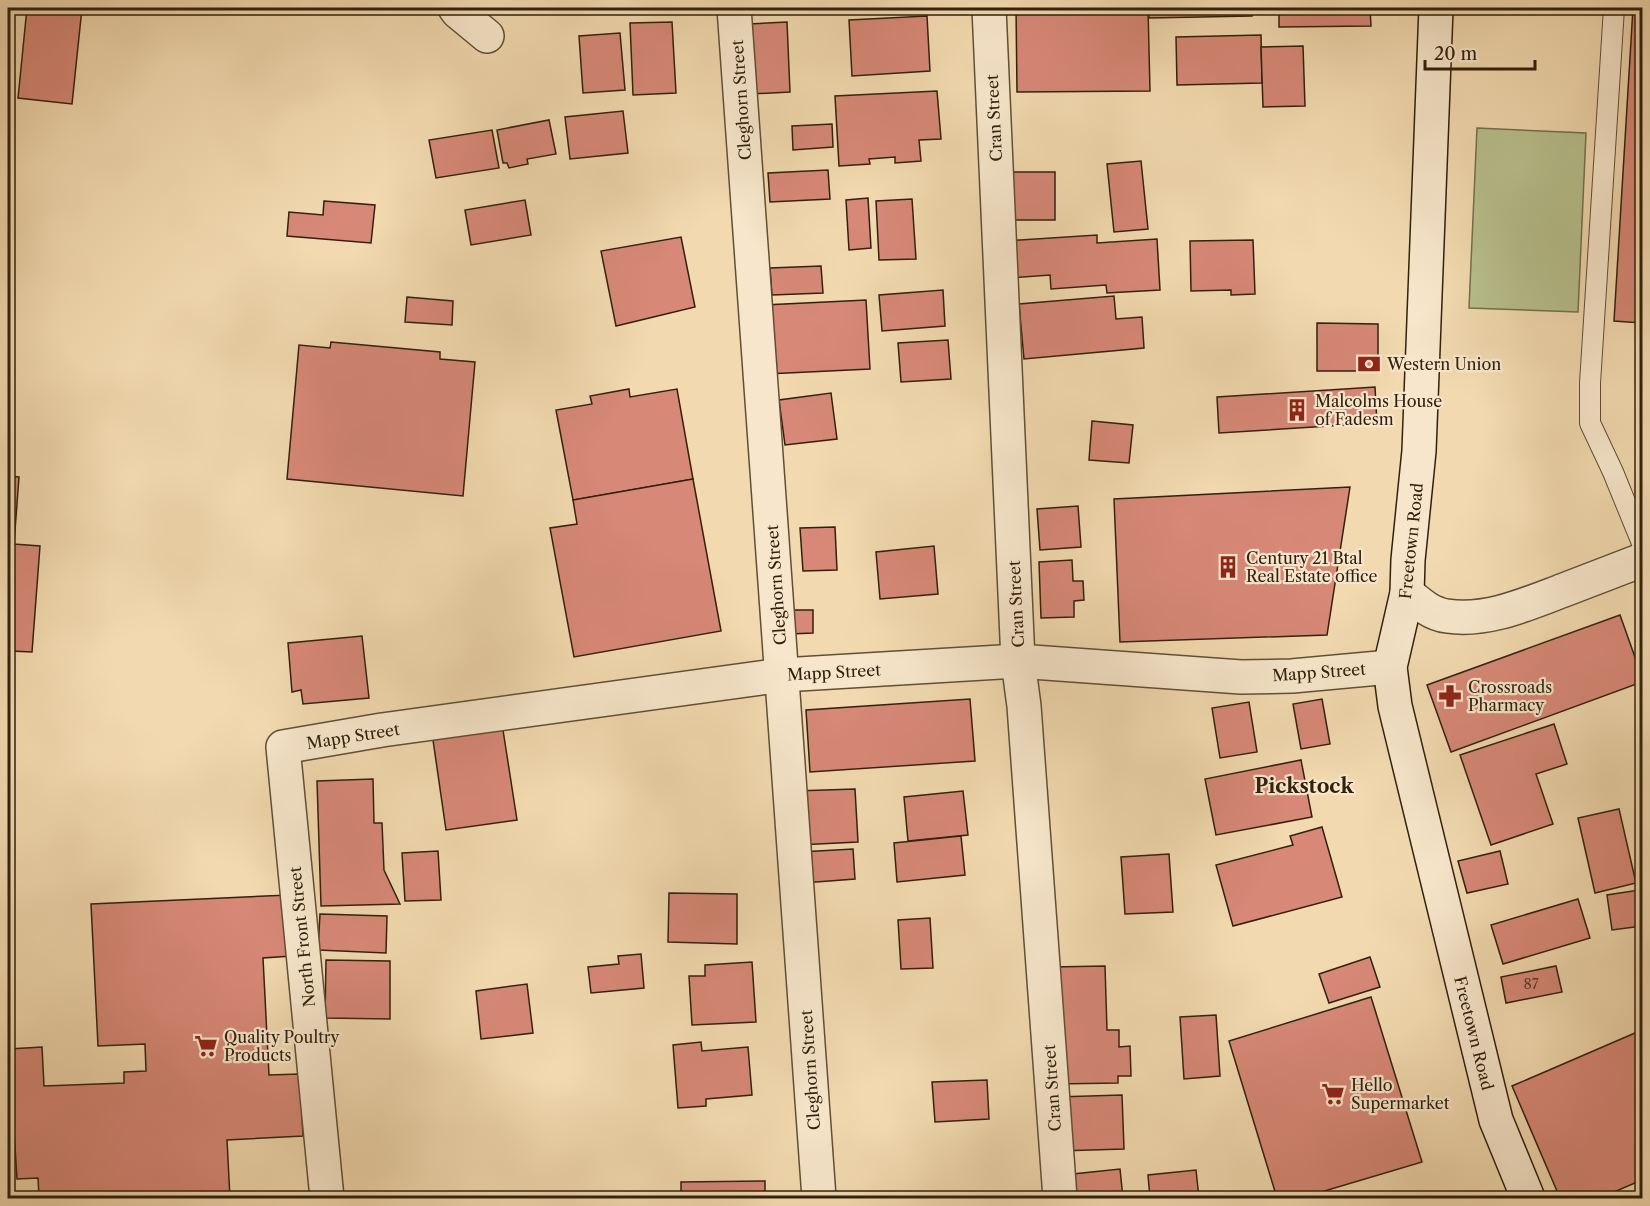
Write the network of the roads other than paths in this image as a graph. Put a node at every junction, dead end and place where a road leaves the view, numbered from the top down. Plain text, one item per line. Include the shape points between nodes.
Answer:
1 (455, 8) edge
2 (735, 8) edge
3 (989, 8) edge
4 (1436, 8) edge
5 (1614, 8) edge
6 (488, 36) dead end
7 (1642, 543) edge
8 (1642, 560) edge
9 (1407, 593) junction
10 (1018, 661) junction
11 (1390, 666) junction
12 (782, 675) junction
13 (283, 747) joint
14 (327, 1198) edge
15 (819, 1198) edge
16 (1060, 1198) edge
17 (1528, 1198) edge

1 - 6 street
2 - 12 street, Cleghorn Street
3 - 10 street, Cran Street
4 - 9 street, Freetown Road via 1419,451
5 - 7 lane via 1590,423
8 - 9 street via 1511,610 1483,615 1445,616 1426,609
9 - 11 street, Freetown Road
10 - 11 street, Mapp Street via 1241,677
10 - 12 street, Mapp Street
10 - 16 street, Cran Street
11 - 17 street, Freetown Road via 1395,706 1496,1120
12 - 13 street, Mapp Street
12 - 15 street, Cleghorn Street
13 - 14 street, North Front Street

